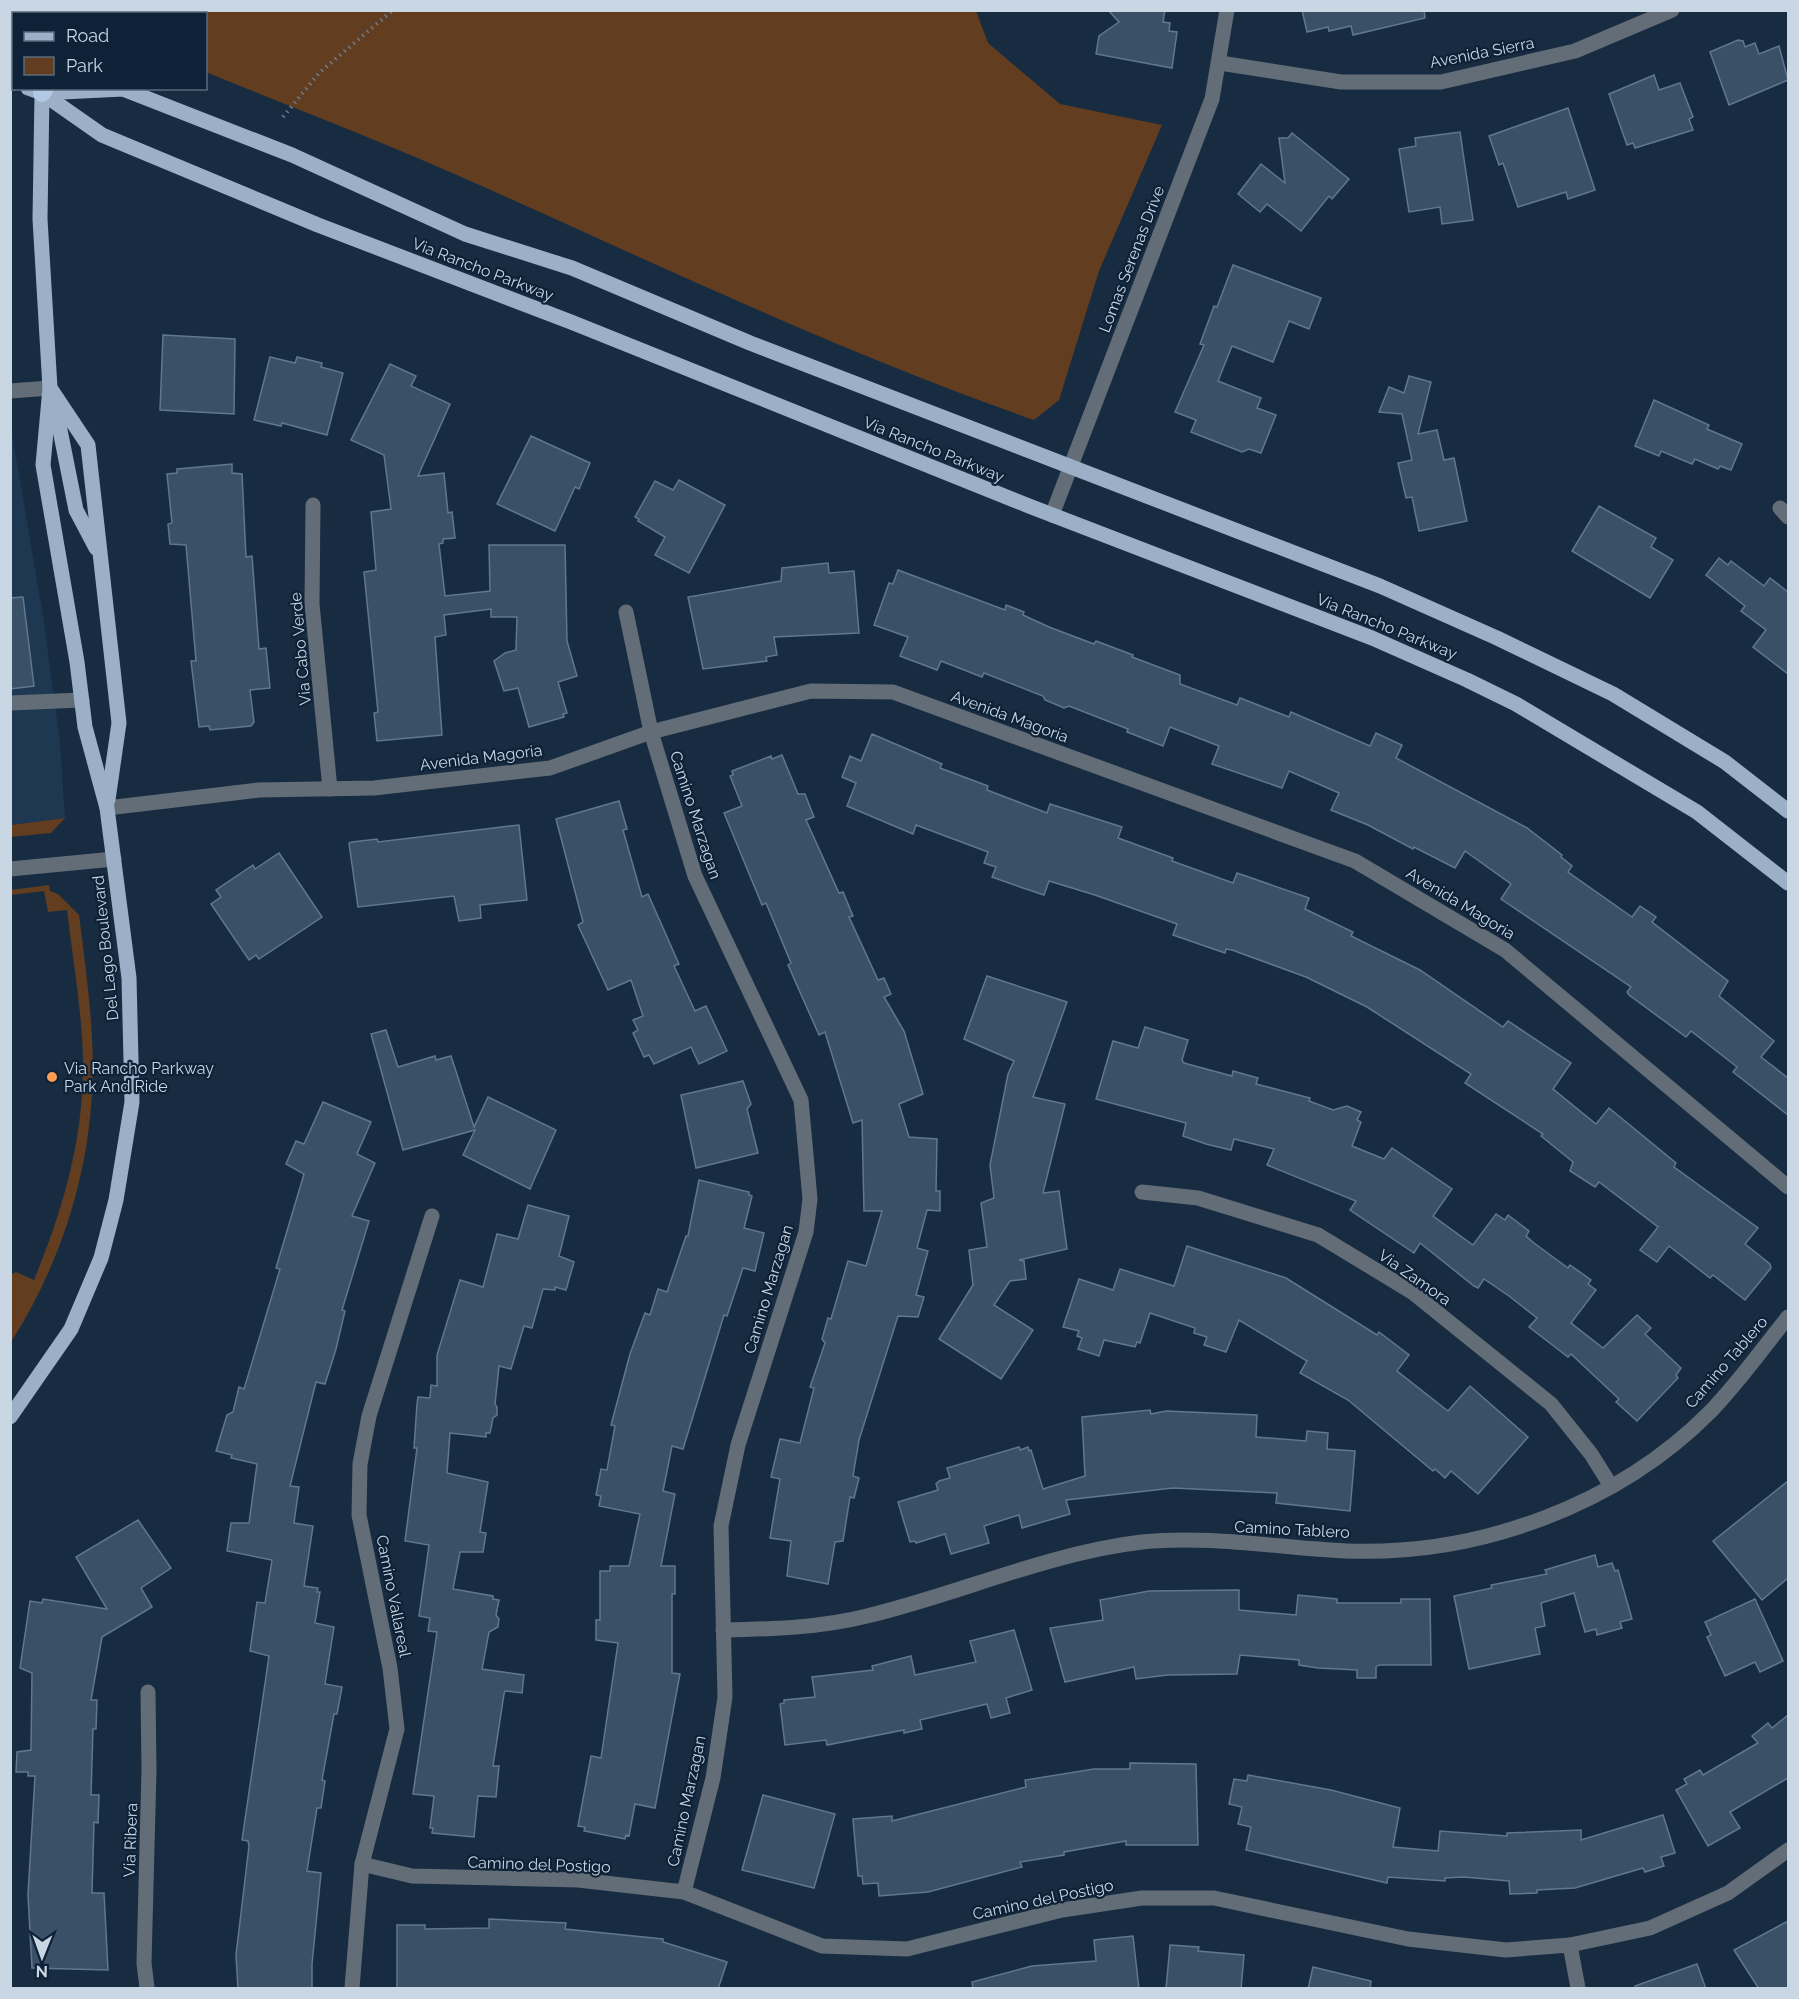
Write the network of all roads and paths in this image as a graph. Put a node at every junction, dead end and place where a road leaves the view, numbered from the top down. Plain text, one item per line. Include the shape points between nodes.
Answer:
1 (393, 10) edge
2 (1227, 10) edge
3 (1671, 10) edge
4 (1220, 63) junction
5 (39, 90) edge
6 (126, 90) edge
7 (284, 117) dead end
8 (50, 388) junction
9 (10, 391) edge
10 (1071, 468) junction
11 (313, 505) dead end
12 (1052, 515) junction
13 (100, 554) junction
14 (626, 612) dead end
15 (82, 700) junction
16 (10, 703) edge
17 (651, 732) junction
18 (330, 789) junction
19 (107, 807) junction
20 (1788, 811) edge
21 (114, 859) junction
22 (10, 869) edge
23 (1788, 883) edge
24 (1788, 1187) edge
25 (1142, 1192) dead end
26 (432, 1216) dead end
27 (1788, 1317) edge
28 (10, 1417) edge
29 (1611, 1486) junction
30 (723, 1630) junction
31 (148, 1692) dead end
32 (1788, 1850) edge
33 (362, 1864) junction
34 (684, 1892) junction
35 (1570, 1945) junction
36 (147, 1989) edge
37 (352, 1989) edge
38 (1578, 1989) edge

1 - 7 path via 319,73
2 - 4 street, Lomas Serenas Drive
3 - 4 street, Avenida Sierra via 1575,51 1441,82 1341,82
4 - 10 street, Lomas Serenas Drive via 1212,99
5 - 8 main road, Del Lago Boulevard via 40,219
5 - 12 main road, Via Rancho Parkway via 102,135
6 - 10 main road, Via Rancho Parkway via 292,155 465,234 572,268 750,343
8 - 9 street
8 - 13 main road via 61,424 76,510
8 - 13 main road, Del Lago Boulevard via 88,445
8 - 15 main road, Del Lago Boulevard via 43,465
10 - 12 street, Lomas Serenas Drive
10 - 20 main road, Via Rancho Parkway via 1380,586 1497,638 1613,694 1725,762
11 - 18 street, Via Cabo Verde via 312,604
12 - 23 main road, Via Rancho Parkway via 1372,638 1516,704 1697,812
13 - 19 main road, Del Lago Boulevard via 119,723
14 - 17 street, Camino Marzagan
15 - 16 street
15 - 19 main road, Del Lago Boulevard via 85,728
17 - 18 street, Avenida Magoria via 550,768 375,788
17 - 24 street, Avenida Magoria via 811,691 893,692 1355,861 1505,950
17 - 30 street, Camino Marzagan via 695,876 801,1100 810,1199 806,1232 738,1445 722,1526
18 - 19 street, Avenida Magoria via 259,790
19 - 21 main road, Del Lago Boulevard
21 - 22 street
21 - 28 main road, Del Lago Boulevard via 129,978 132,1102 116,1200 101,1258 70,1329
25 - 29 street, Via Zamora via 1198,1198 1318,1235 1412,1292 1551,1404
26 - 33 street, Camino Vallareal via 369,1416 360,1464 359,1515 390,1668 397,1729
27 - 29 street, Camino Tablero via 1711,1411 1663,1452
29 - 30 street, Camino Tablero via 1565,1510 1517,1528 1433,1548 1349,1551 1201,1541 1143,1542 1070,1556 866,1616 790,1629
30 - 34 street, Camino Marzagan via 725,1697 713,1778
31 - 36 street, Via Ribera via 144,1963
32 - 35 street, Camino del Postigo via 1728,1893 1650,1928
33 - 34 street, Camino del Postigo via 412,1876 578,1880
33 - 37 street, Camino Vallareal
34 - 35 street, Camino del Postigo via 822,1946 907,1949 1062,1910 1142,1898 1214,1898 1408,1939 1495,1949
35 - 38 street

